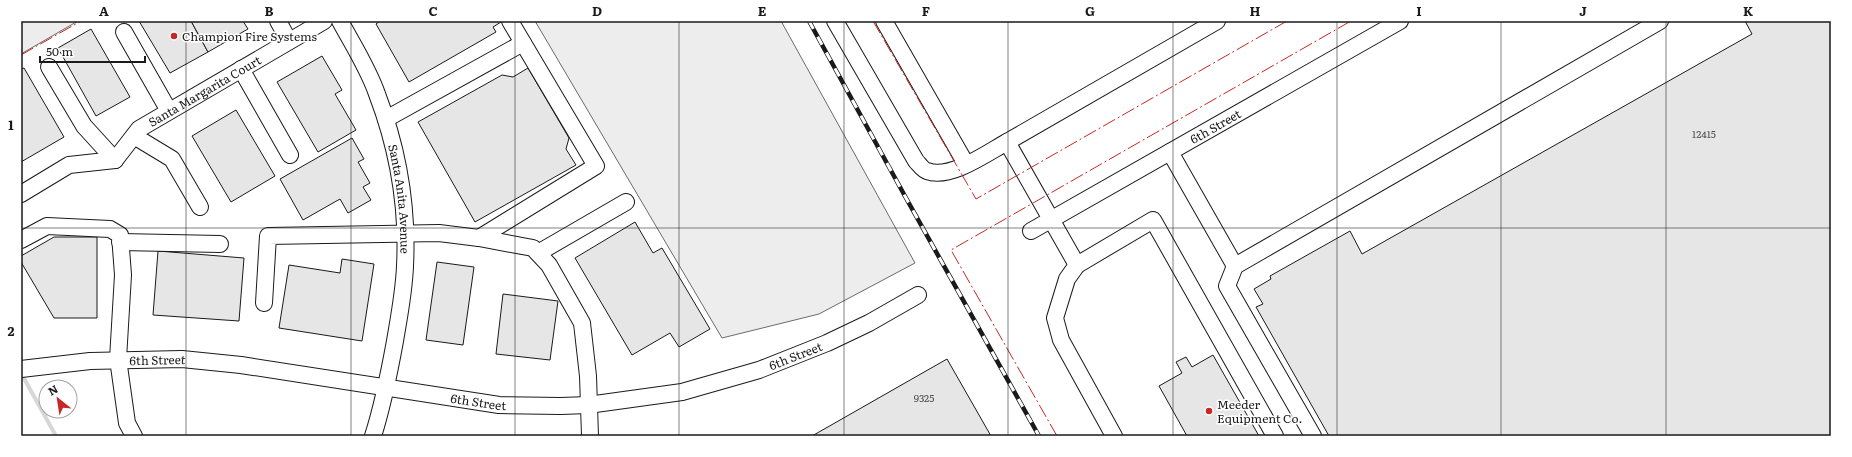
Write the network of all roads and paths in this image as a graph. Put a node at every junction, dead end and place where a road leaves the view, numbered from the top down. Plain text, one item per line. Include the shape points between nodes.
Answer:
1 (278, 21) edge
2 (324, 21) edge
3 (340, 21) edge
4 (510, 21) edge
5 (835, 21) edge
6 (884, 21) edge
7 (1217, 21) edge
8 (1400, 21) edge
9 (1660, 21) edge
10 (124, 32) dead end
11 (289, 41) junction
12 (523, 43) junction
13 (48, 67) dead end
14 (241, 69) junction
15 (170, 111) junction
16 (386, 119) junction
17 (134, 136) junction
18 (1007, 142) junction
19 (1170, 152) junction
20 (290, 155) dead end
21 (115, 160) junction
22 (966, 164) junction
23 (21, 194) edge
24 (626, 202) dead end
25 (200, 206) dead end
26 (1051, 220) junction
27 (1031, 231) dead end
28 (406, 235) junction
29 (479, 238) junction
30 (21, 240) edge
31 (120, 242) junction
32 (220, 244) dead end
33 (538, 253) junction
34 (1076, 265) junction
35 (1235, 266) junction
36 (918, 295) dead end
37 (264, 302) dead end
38 (118, 359) junction
39 (21, 370) edge
40 (386, 388) junction
41 (588, 405) junction
42 (134, 436) edge
43 (373, 436) edge
44 (590, 436) edge
45 (1114, 436) edge
46 (1275, 436) edge
47 (1313, 436) edge

1 - 11 street
2 - 11 street, Santa Margarita Court
3 - 16 street, Santa Anita Avenue via 370,77
4 - 12 street
5 - 22 street via 916,161 926,171 943,173
6 - 22 street
7 - 18 street
8 - 19 street, 6th Street
9 - 35 street
10 - 15 street
11 - 14 street, Santa Margarita Court
12 - 16 street
12 - 29 street via 596,166
13 - 21 street via 84,126
14 - 15 street, Santa Margarita Court
14 - 20 street
15 - 17 street, Santa Margarita Court via 139,129
16 - 28 street, Santa Anita Avenue via 400,178
17 - 21 street, Santa Margarita Court
17 - 25 street via 172,159
18 - 22 street
18 - 26 street
19 - 26 street, 6th Street
19 - 35 street
21 - 23 street via 69,165
24 - 33 street
26 - 27 street, 6th Street
26 - 34 street
28 - 29 street via 439,233
28 - 37 street via 268,236
28 - 40 street, Santa Anita Avenue via 403,293
29 - 33 street via 533,248
30 - 31 street via 47,226 110,229 120,235
31 - 32 street
31 - 38 street via 123,275
33 - 41 street via 549,265 582,323 588,376
34 - 45 street via 1067,280 1055,318 1064,346
34 - 46 street via 1153,220
35 - 47 street via 1227,286
36 - 41 street, 6th Street via 827,343 759,370 682,392
38 - 39 street, 6th Street
38 - 40 street, 6th Street via 182,359 211,362
38 - 42 street via 127,423
40 - 41 street, 6th Street via 499,405
40 - 43 street, Santa Anita Avenue
41 - 44 street

